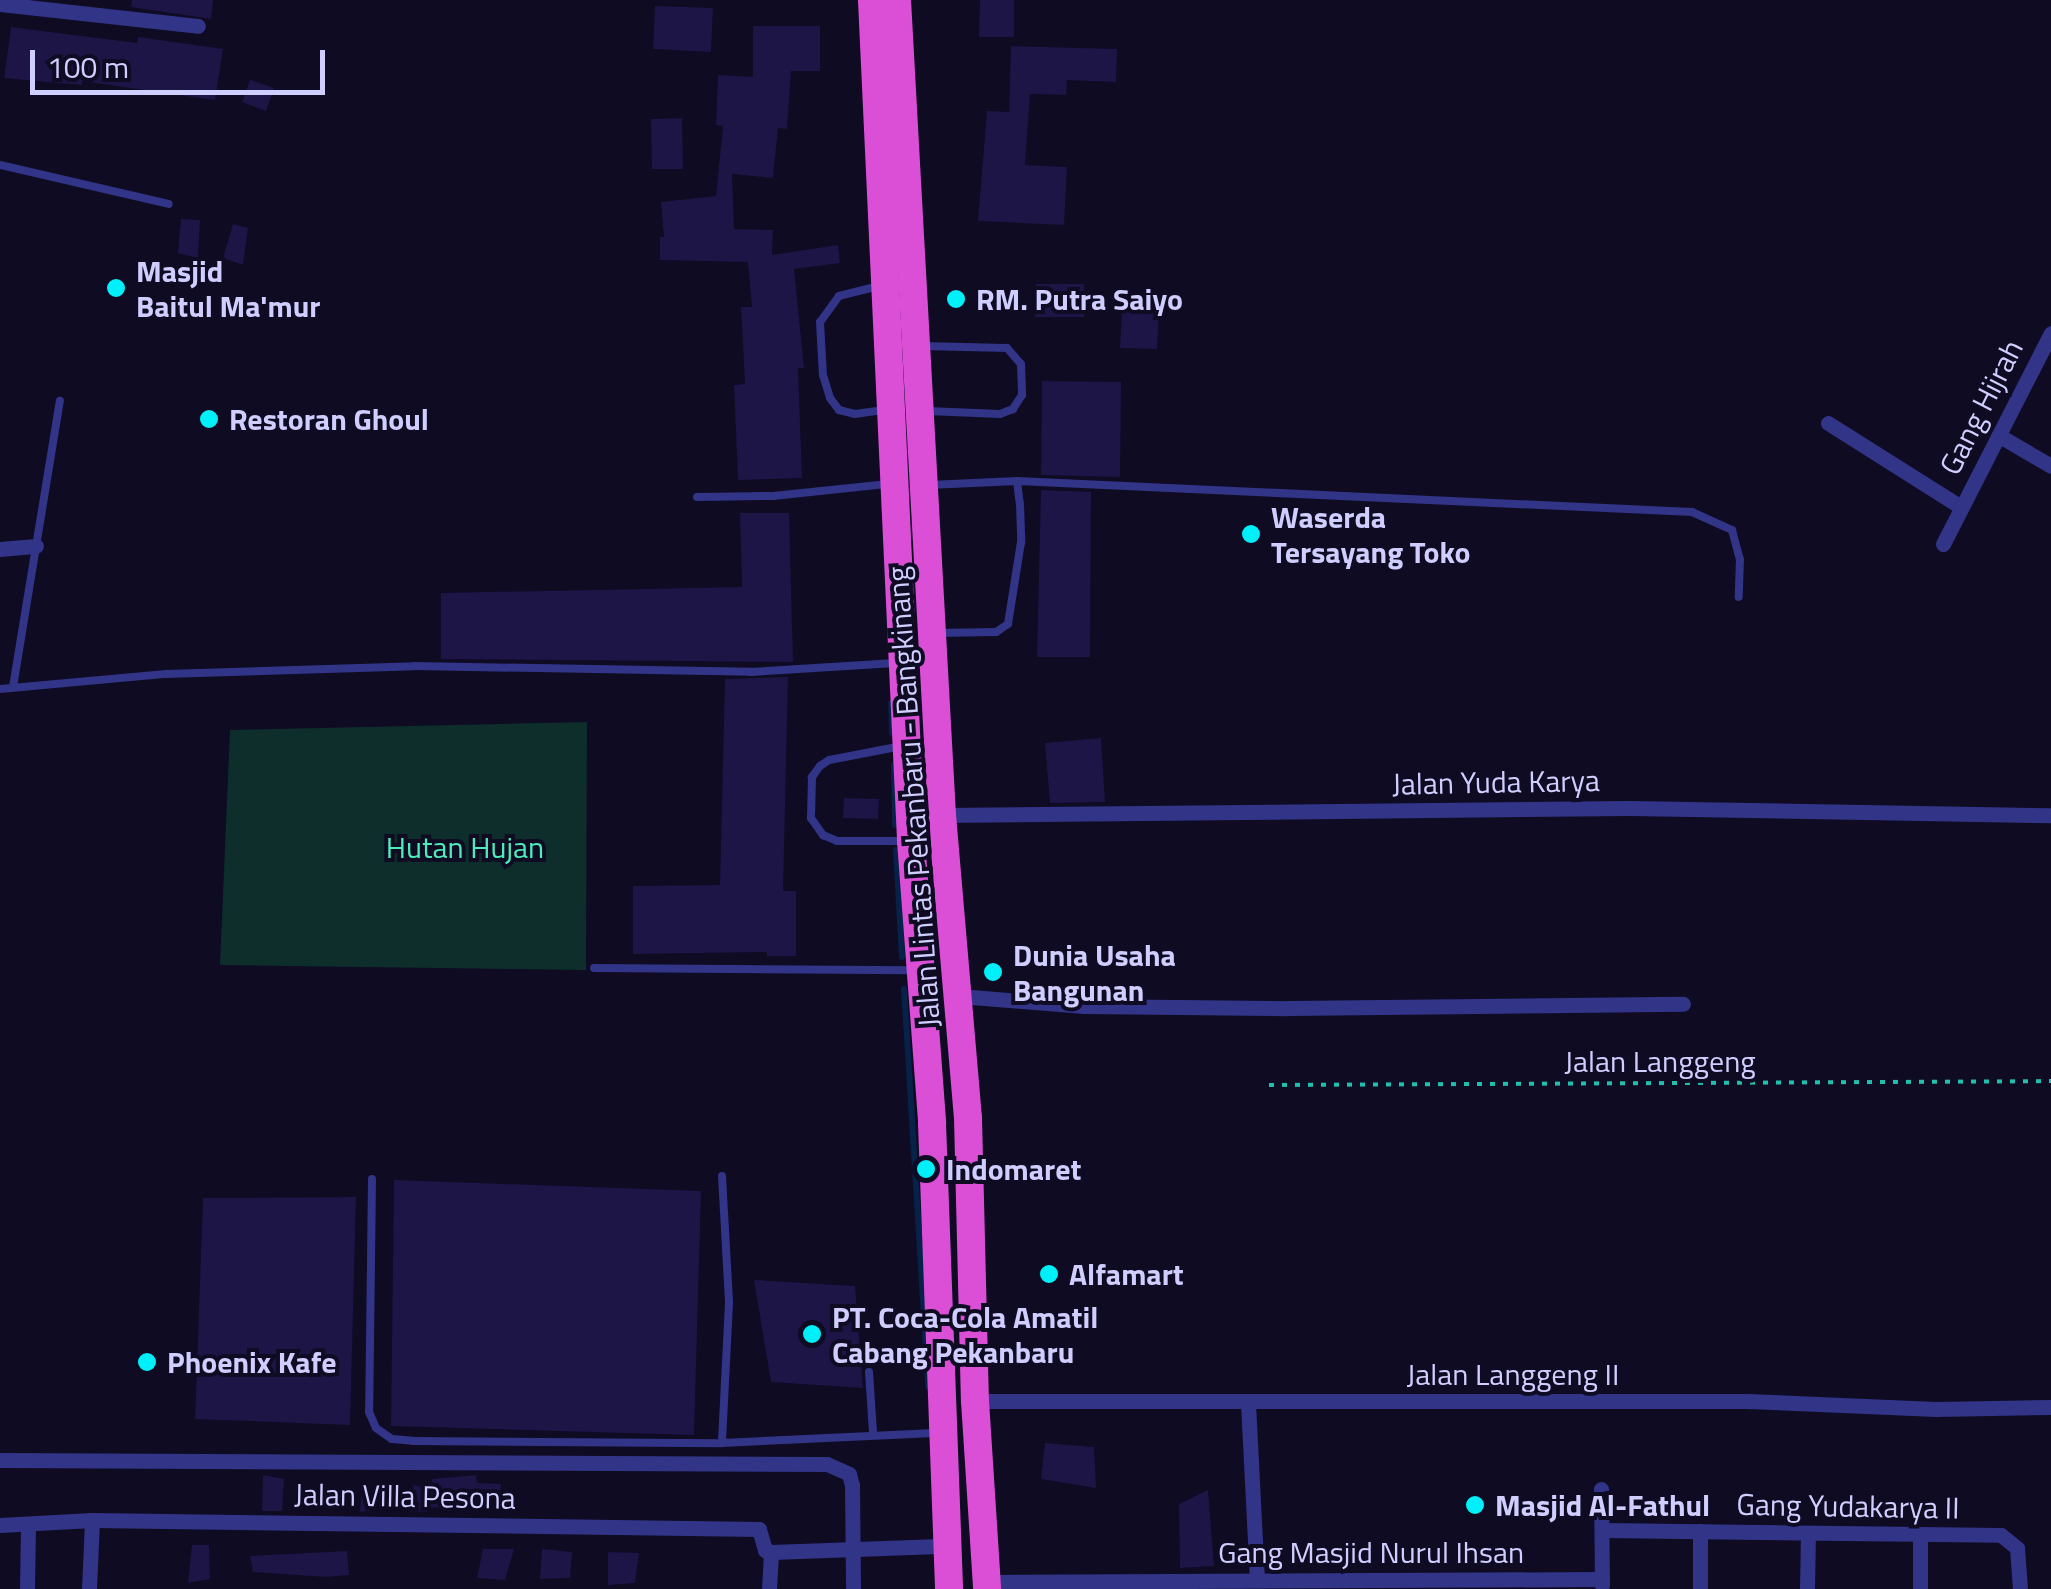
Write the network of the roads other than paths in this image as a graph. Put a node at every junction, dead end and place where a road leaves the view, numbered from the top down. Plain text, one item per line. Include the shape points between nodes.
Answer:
1 (872, 0) edge
2 (897, 0) edge
3 (2, 7) edge
4 (198, 26) dead end
5 (0, 165) edge
6 (169, 204) dead end
7 (884, 285) junction
8 (2051, 333) edge
9 (918, 346) junction
10 (60, 401) dead end
11 (906, 410) junction
12 (1828, 423) dead end
13 (1998, 436) junction
14 (2051, 466) edge
15 (1016, 481) junction
16 (911, 484) junction
17 (697, 497) dead end
18 (1961, 507) junction
19 (1942, 544) dead end
20 (36, 546) junction
21 (0, 549) edge
22 (1739, 598) dead end
23 (934, 634) junction
24 (905, 662) junction
25 (13, 687) junction
26 (0, 689) edge
27 (908, 745) junction
28 (942, 815) junction
29 (2051, 815) edge
30 (911, 841) junction
31 (594, 968) dead end
32 (923, 970) junction
33 (959, 996) junction
34 (1683, 1004) dead end
35 (968, 1118) junction
36 (932, 1122) junction
37 (722, 1176) dead end
38 (372, 1178) dead end
39 (869, 1372) dead end
40 (975, 1402) junction
41 (1248, 1403) junction
42 (2051, 1407) edge
43 (942, 1432) junction
44 (873, 1434) junction
45 (722, 1443) junction
46 (0, 1460) edge
47 (1601, 1489) dead end
48 (92, 1520) junction
49 (28, 1524) junction
50 (0, 1525) edge
51 (1602, 1530) junction
52 (1700, 1532) junction
53 (1808, 1533) junction
54 (1920, 1535) junction
55 (947, 1546) junction
56 (771, 1552) junction
57 (854, 1552) junction
58 (1257, 1578) junction
59 (1602, 1584) edge
60 (987, 1586) edge
61 (27, 1589) edge
62 (89, 1589) edge
63 (769, 1589) edge
64 (852, 1589) edge
65 (949, 1589) edge
66 (1700, 1589) edge
67 (1807, 1589) edge
68 (1920, 1589) edge
69 (2020, 1589) edge

1 - 7 highway, Jalan Lintas Pekanbaru - Bangkinang
2 - 9 highway, Jalan Lintas Pekanbaru - Bangkinang
3 - 4 street
5 - 6 lane
7 - 11 highway, Jalan Lintas Pekanbaru - Bangkinang
7 - 11 lane via 839,296 828,306 820,322 823,375 839,410
8 - 13 street, Gang Hijrah
9 - 11 highway, Jalan Lintas Pekanbaru - Bangkinang
9 - 11 lane via 1007,348 1021,364 1022,396 1000,414
10 - 20 lane
11 - 16 highway, Jalan Lintas Pekanbaru - Bangkinang
12 - 18 street
13 - 14 street
13 - 18 street, Gang Hijrah
15 - 16 lane
15 - 22 lane via 1692,512 1732,530
15 - 23 lane via 1021,542 1008,624 996,632
16 - 17 lane
16 - 23 highway, Jalan Lintas Pekanbaru - Bangkinang
16 - 24 highway, Jalan Lintas Pekanbaru - Bangkinang
18 - 19 street, Gang Hijrah
20 - 21 street
20 - 25 lane
23 - 28 highway, Jalan Lintas Pekanbaru - Bangkinang
24 - 25 lane via 751,672 396,666
24 - 27 highway, Jalan Lintas Pekanbaru - Bangkinang
25 - 26 lane
27 - 30 highway, Jalan Lintas Pekanbaru - Bangkinang
27 - 30 lane via 820,766 812,777 812,818 823,836 837,841
28 - 29 street, Jalan Yuda Karya via 1630,808
28 - 33 highway, Jalan Lintas Pekanbaru - Bangkinang
30 - 32 highway, Jalan Lintas Pekanbaru - Bangkinang
31 - 32 lane
32 - 36 highway, Jalan Lintas Pekanbaru - Bangkinang
33 - 34 street via 1084,1006
33 - 35 highway, Jalan Lintas Pekanbaru - Bangkinang
35 - 36 highway
35 - 40 highway, Jalan Lintas Pekanbaru - Bangkinang
36 - 43 highway, Jalan Lintas Pekanbaru - Bangkinang
37 - 45 lane via 729,1304
38 - 45 lane via 369,1400 376,1428 392,1439 413,1441
39 - 44 lane
40 - 41 street, Jalan Langgeng II
40 - 60 highway, Jalan Lintas Pekanbaru - Bangkinang
41 - 42 street, Jalan Langgeng II
41 - 58 street
43 - 44 lane
43 - 55 highway, Jalan Lintas Pekanbaru - Bangkinang
44 - 45 lane
46 - 57 street via 827,1464 849,1474
47 - 51 street
48 - 49 street
48 - 56 street, Jalan Villa Pesona via 759,1528
48 - 62 street
49 - 50 street
49 - 61 street
51 - 52 street, Gang Yudakarya II
51 - 59 street
52 - 53 street, Gang Yudakarya II
52 - 66 street
53 - 54 street, Gang Yudakarya II
53 - 67 street
54 - 68 street
54 - 69 street, Gang Yudakarya II via 2010,1539 2020,1558
55 - 57 street
55 - 65 highway, Jalan Lintas Pekanbaru - Bangkinang
56 - 57 street
56 - 63 street
57 - 64 street
58 - 59 street, Gang Masjid Nurul Ihsan
58 - 60 street, Gang Masjid Nurul Ihsan

